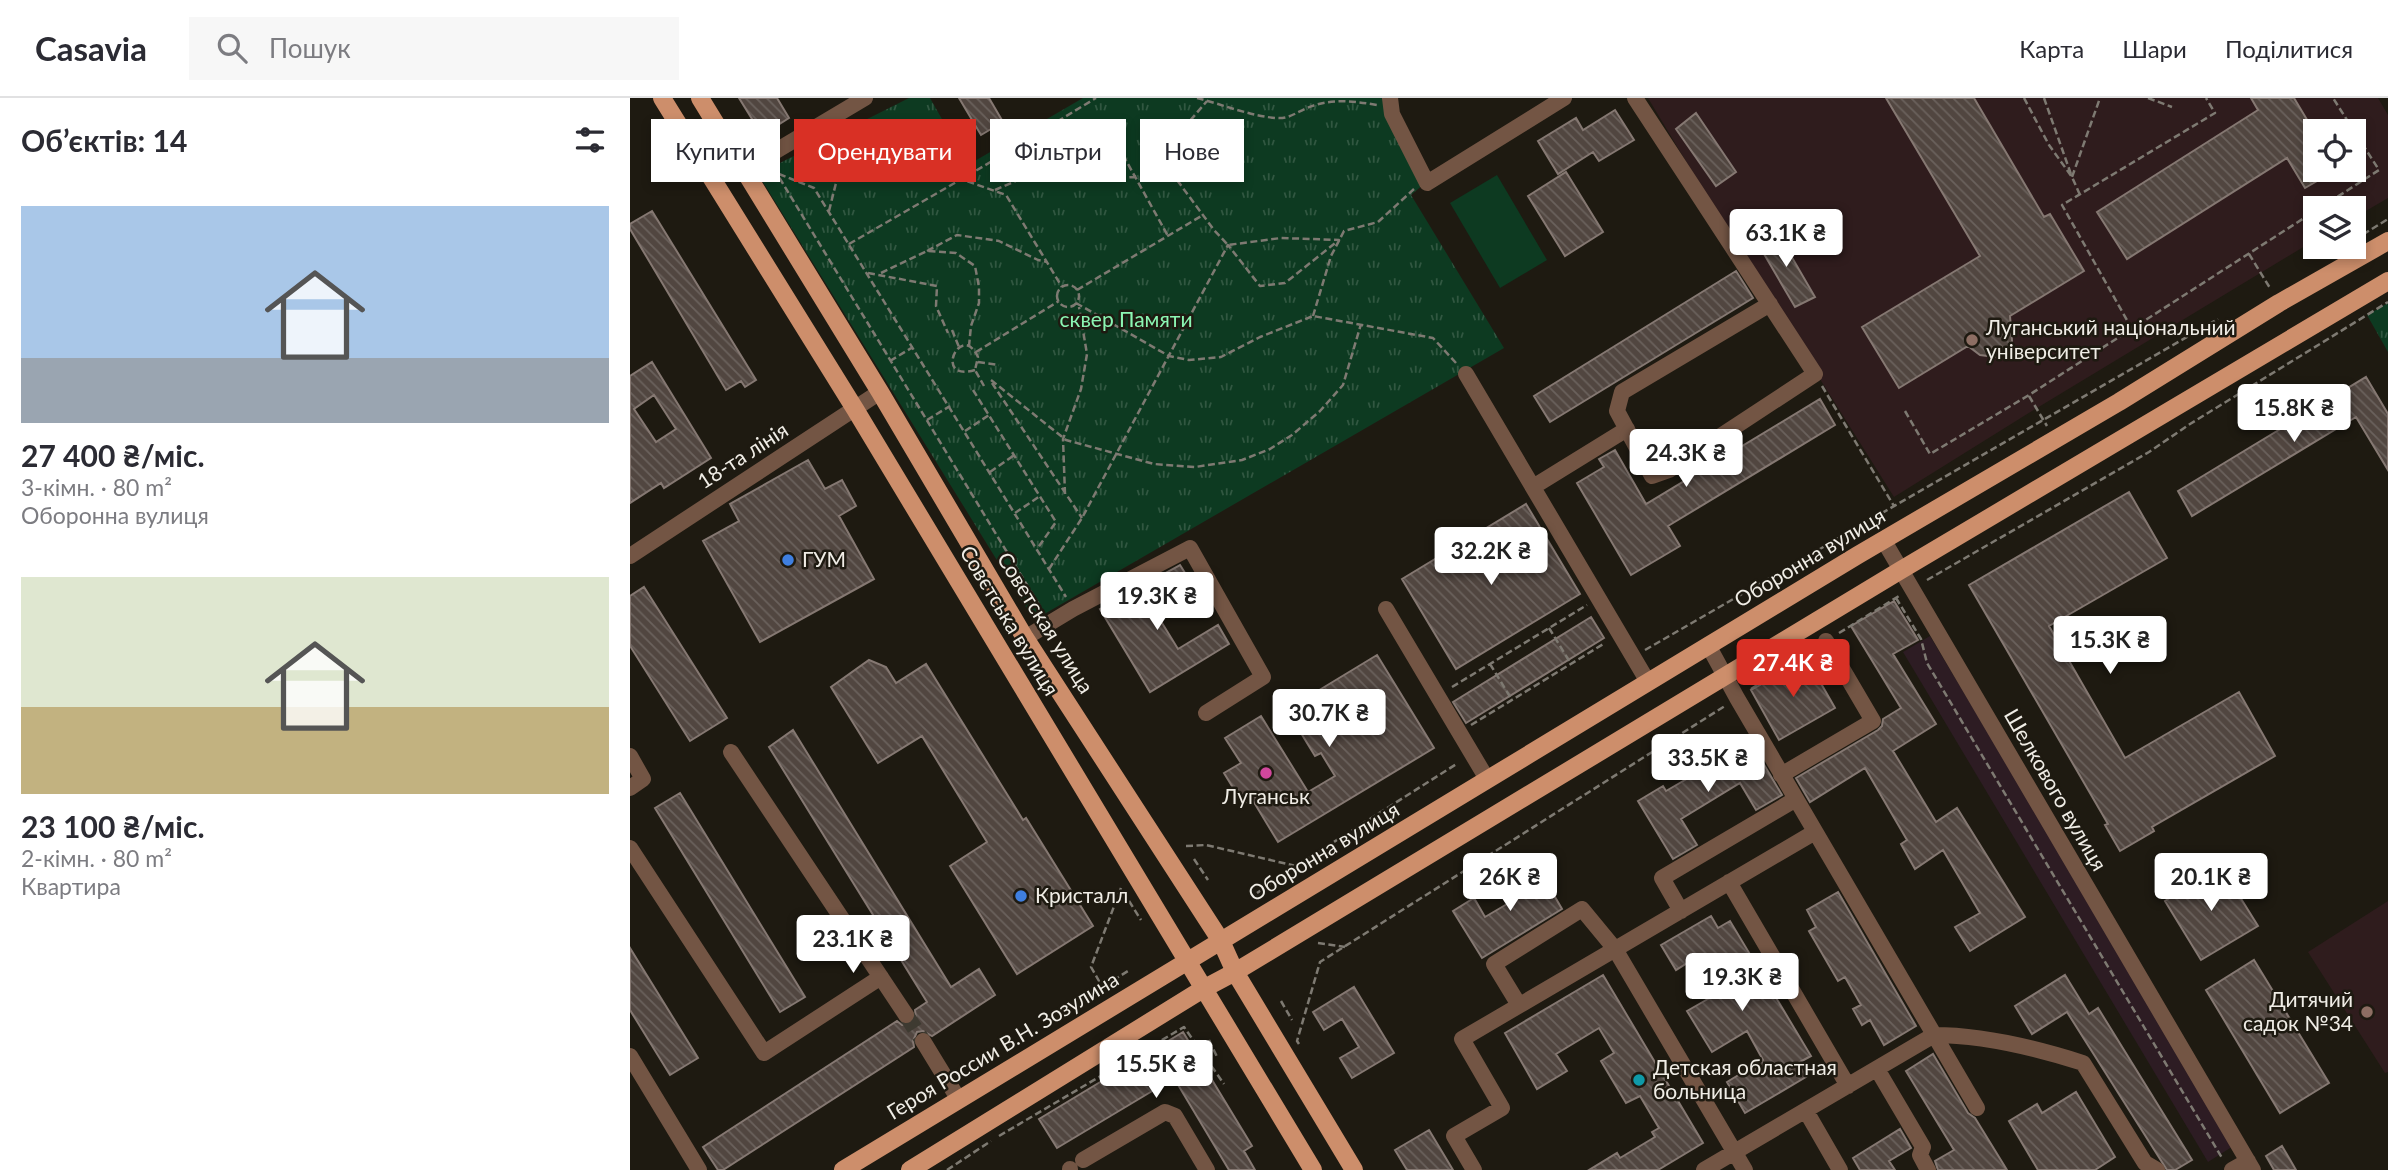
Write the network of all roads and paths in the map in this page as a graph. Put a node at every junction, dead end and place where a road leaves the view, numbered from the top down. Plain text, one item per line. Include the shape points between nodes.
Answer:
1 (662, 98) edge
2 (700, 98) edge
3 (865, 98) edge
4 (1097, 98) edge
5 (1197, 98) edge
6 (1564, 98) edge
7 (1635, 98) edge
8 (2024, 98) edge
9 (2044, 98) edge
10 (2100, 98) edge
11 (2148, 98) edge
12 (2206, 98) edge
13 (2333, 98) edge
14 (1207, 101) junction
15 (1385, 102) edge
16 (2172, 107) dead end
17 (836, 116) junction
18 (713, 119) edge
19 (837, 119) edge
20 (1191, 119) edge
21 (780, 149) edge
22 (1126, 160) edge
23 (976, 170) edge
24 (780, 175) edge
25 (2072, 177) junction
26 (1136, 178) junction
27 (1140, 178) edge
28 (780, 180) edge
29 (751, 182) edge
30 (836, 182) edge
31 (956, 182) edge
32 (970, 182) edge
33 (1178, 182) edge
34 (1419, 185) dead end
35 (995, 190) junction
36 (2080, 195) junction
37 (2339, 196) edge
38 (829, 211) junction
39 (1203, 215) junction
40 (2303, 219) edge
41 (2388, 219) edge
42 (2366, 233) edge
43 (1168, 236) junction
44 (1339, 240) junction
45 (2388, 241) edge
46 (849, 244) junction
47 (1228, 245) junction
48 (927, 251) junction
49 (2249, 254) junction
50 (1047, 262) junction
51 (867, 272) junction
52 (881, 274) junction
53 (2388, 281) edge
54 (1062, 287) junction
55 (1077, 290) junction
56 (1059, 301) junction
57 (2388, 302) edge
58 (2279, 303) junction
59 (1770, 304) junction
60 (1077, 305) junction
61 (1313, 316) junction
62 (2223, 317) dead end
63 (1361, 324) junction
64 (2132, 328) junction
65 (969, 346) junction
66 (913, 347) junction
67 (959, 347) junction
68 (976, 352) junction
69 (1169, 356) junction
70 (891, 361) junction
71 (978, 362) junction
72 (999, 365) dead end
73 (975, 370) junction
74 (1466, 374) joint
75 (1815, 374) junction
76 (984, 386) dead end
77 (973, 390) dead end
78 (880, 392) junction
79 (2029, 395) junction
80 (950, 406) junction
81 (855, 409) junction
82 (1905, 411) dead end
83 (989, 415) junction
84 (927, 420) junction
85 (2044, 420) junction
86 (1627, 429) junction
87 (965, 431) junction
88 (1063, 439) junction
89 (2054, 439) junction
90 (1014, 455) junction
91 (1116, 455) junction
92 (990, 472) junction
93 (1533, 487) junction
94 (1065, 494) junction
95 (1040, 496) junction
96 (1894, 506) junction
97 (1015, 513) junction
98 (1082, 518) junction
99 (1884, 541) junction
100 (1037, 549) junction
101 (630, 556) edge
102 (1049, 569) junction
103 (1901, 569) junction
104 (1913, 588) junction
105 (1599, 598) junction
106 (1896, 598) junction
107 (1073, 609) junction
108 (1386, 609) dead end
109 (1050, 623) junction
110 (1549, 628) junction
111 (1620, 634) junction
112 (1025, 638) junction
113 (1826, 641) junction
114 (1708, 645) junction
115 (1634, 657) junction
116 (1490, 664) junction
117 (1571, 664) junction
118 (1724, 676) junction
119 (1648, 682) junction
120 (1451, 688) dead end
121 (1737, 698) junction
122 (1512, 700) junction
123 (1206, 713) dead end
124 (1459, 732) junction
125 (731, 752) dead end
126 (1472, 755) junction
127 (630, 756) edge
128 (1782, 775) junction
129 (1487, 779) junction
130 (630, 788) edge
131 (1796, 799) junction
132 (1815, 832) junction
133 (1186, 846) dead end
134 (630, 848) edge
135 (1195, 859) dead end
136 (1296, 866) junction
137 (1208, 880) dead end
138 (1729, 882) junction
139 (1121, 888) dead end
140 (1257, 893) dead end
141 (1129, 901) dead end
142 (1681, 911) junction
143 (1140, 920) dead end
144 (1221, 941) junction
145 (1312, 942) dead end
146 (1345, 947) junction
147 (1615, 949) junction
148 (1187, 960) junction
149 (1128, 971) dead end
150 (1235, 972) junction
151 (881, 977) junction
152 (1203, 989) junction
153 (1281, 1001) dead end
154 (1520, 1005) junction
155 (906, 1016) tunnel mouth
156 (1292, 1020) dead end
157 (1934, 1035) junction
158 (1209, 1040) dead end
159 (923, 1041) tunnel mouth
160 (1297, 1041) dead end
161 (630, 1056) edge
162 (1218, 1059) dead end
163 (1877, 1069) junction
164 (1224, 1084) dead end
165 (1848, 1086) junction
166 (960, 1100) junction
167 (1977, 1108) dead end
168 (1806, 1111) junction
169 (1734, 1152) junction
170 (2227, 1164) edge
171 (2251, 1165) edge
172 (1075, 1166) edge
173 (2145, 1168) edge
174 (699, 1170) edge
175 (843, 1170) edge
176 (910, 1170) edge
177 (947, 1170) edge
178 (1207, 1170) edge
179 (1313, 1170) edge
180 (1354, 1170) edge
181 (1474, 1170) edge
182 (1704, 1170) edge
183 (1745, 1170) edge
184 (1840, 1170) edge
185 (1928, 1170) edge

1 - 81 main road, Совєтська вулиця
2 - 18 main road, Советская улица
3 - 17 street
4 - 23 path
5 - 14 path
6 - 15 street via 1427,183
7 - 59 street
8 - 25 path
9 - 25 path
10 - 25 path
11 - 16 path
12 - 36 path via 2215,113
13 - 37 path via 2379,170
14 - 15 path via 1277,118 1327,102
14 - 20 path
17 - 19 path
17 - 21 street
22 - 26 path
24 - 38 path via 814,188
25 - 36 path
26 - 27 path
26 - 35 path via 1018,180
26 - 43 path
28 - 70 path
29 - 78 main road, Советская улица
30 - 38 path
31 - 46 path
32 - 35 path
33 - 39 path
34 - 44 path via 1378,222 1344,231
35 - 50 path via 1006,195
36 - 64 path via 2062,205
38 - 46 path
39 - 43 path
39 - 47 path
40 - 49 path
41 - 42 path
43 - 55 path
44 - 47 path via 1281,238
44 - 47 path via 1285,284 1261,286
44 - 61 path
45 - 58 main road, Оборонна вулиця
46 - 51 path
47 - 69 path
48 - 50 path via 957,235 999,241
48 - 52 path
48 - 65 path via 956,253 975,266 979,303
49 - 58 path
49 - 64 path
50 - 54 path
51 - 52 path
51 - 66 path
52 - 67 path via 937,286 936,306
53 - 103 main road
54 - 55 path
54 - 56 path
55 - 60 path
56 - 60 path via 1067,307
56 - 68 path
57 - 104 path via 2150,452
58 - 89 main road, Оборонна вулиця
59 - 75 street
59 - 86 street via 1622,392 1617,411
60 - 69 path
60 - 88 path via 1087,354 1081,389
61 - 63 path
61 - 69 path via 1221,357 1189,360
62 - 85 path
63 - 74 path via 1433,338
63 - 91 path via 1343,385 1320,411 1270,449 1242,460 1195,467
64 - 79 path
65 - 67 path
65 - 68 path
66 - 70 path
66 - 80 path
67 - 73 path via 953,365 958,371
68 - 71 path
69 - 91 path
70 - 84 path
71 - 72 path
71 - 73 path
73 - 76 path
74 - 93 street
75 - 86 street via 1669,470 1652,476
75 - 96 path
77 - 83 path
78 - 81 street, 18-та лінія
78 - 112 main road, Советская улица
79 - 82 path via 1930,454
79 - 85 path
80 - 84 path
80 - 87 path
81 - 101 street, 18-та лінія
81 - 148 main road, Совєтська вулиця
83 - 87 path
83 - 90 path
84 - 109 path
85 - 89 path
85 - 96 path
86 - 93 street
87 - 92 path
88 - 91 path
88 - 94 path
88 - 94 path via 991,380
89 - 99 main road, Оборонна вулиця
90 - 92 path
90 - 95 path
91 - 98 path
92 - 97 path
93 - 105 street
94 - 98 path
95 - 97 path
95 - 100 path via 1056,522
96 - 115 path
97 - 100 path
98 - 102 path
99 - 103 street, Шелкового вулиця
99 - 114 main road, Оборонна вулиця
100 - 102 path
102 - 107 path
103 - 104 street, Шелкового вулиця
103 - 118 main road
104 - 106 path
104 - 171 street, Шелкового вулиця
105 - 110 path
105 - 111 street
106 - 113 path
106 - 170 path via 1921,639 1927,663
107 - 109 street
107 - 123 street via 1190,548 1263,677
108 - 124 street
109 - 112 street
110 - 116 path
110 - 117 path
111 - 115 street
111 - 117 path
112 - 144 main road, Советская улица
113 - 121 path
113 - 128 street via 1872,721
114 - 118 street
114 - 119 main road, Оборонна вулиця
115 - 119 street
116 - 120 path
116 - 122 path
117 - 122 path
118 - 121 street
118 - 150 main road
119 - 129 main road, Оборонна вулиця
121 - 128 street
121 - 146 path
122 - 124 path
124 - 126 street
125 - 151 street
126 - 129 street
126 - 136 path
127 - 130 street via 643,779
128 - 131 street
129 - 144 main road, Оборонна вулиця
131 - 132 street
131 - 142 street via 1662,878
132 - 138 street
132 - 157 street
133 - 136 path via 1206,845
134 - 151 street via 764,1053
135 - 137 path
136 - 140 path
138 - 142 street
138 - 165 street
139 - 149 path via 1091,968 1099,981 1109,984
141 - 143 path
142 - 147 street
144 - 148 main road, Оборонна вулиця
144 - 150 main road, Советская улица
145 - 146 path
146 - 160 path via 1320,962
147 - 154 street
147 - 154 street via 1581,909 1494,964
147 - 169 street
148 - 152 main road, Совєтська вулиця
148 - 166 main road, Героя России В.Н. Зозулина
150 - 152 main road
150 - 180 main road, Советская улица
151 - 155 street
152 - 176 main road
152 - 179 main road, Совєтська вулиця
153 - 156 path
154 - 181 street via 1462,1039 1502,1108 1454,1136
157 - 163 street
157 - 167 street
157 - 173 street via 1962,1035 2083,1063
158 - 162 path
159 - 166 street
161 - 174 street
163 - 165 street
163 - 185 street via 1923,1147 1920,1155
164 - 177 path via 1184,1027
165 - 168 street
166 - 175 main road, Героя России В.Н. Зозулина
168 - 169 street
168 - 184 street
169 - 182 street
169 - 183 street
170 - 171 street
172 - 178 street via 1165,1112 1175,1116

